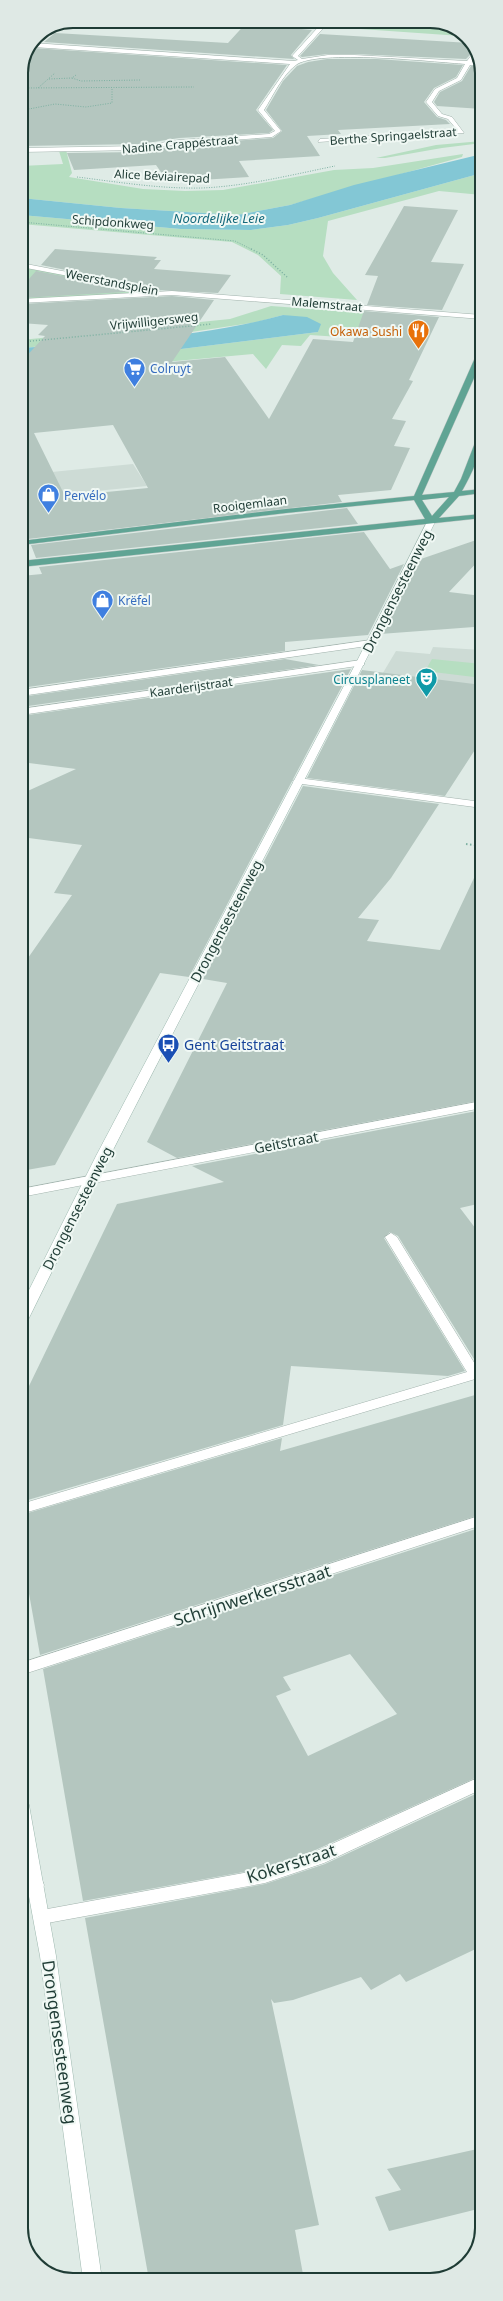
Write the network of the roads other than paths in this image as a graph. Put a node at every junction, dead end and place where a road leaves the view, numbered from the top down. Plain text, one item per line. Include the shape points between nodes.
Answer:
1 (320, 28) edge
2 (38, 46) edge
3 (472, 59) edge
4 (301, 60) junction
5 (294, 63) junction
6 (470, 63) junction
7 (474, 63) edge
8 (320, 141) dead end
9 (28, 150) edge
10 (28, 266) edge
11 (172, 293) junction
12 (28, 301) edge
13 (475, 316) edge
14 (475, 367) edge
15 (475, 453) edge
16 (472, 461) junction
17 (475, 462) edge
18 (475, 492) edge
19 (456, 494) junction
20 (417, 498) junction
21 (475, 517) edge
22 (431, 522) junction
23 (28, 542) edge
24 (28, 563) edge
25 (371, 643) junction
26 (361, 662) junction
27 (28, 692) edge
28 (28, 711) edge
29 (298, 781) junction
30 (475, 804) edge
31 (475, 1105) edge
32 (90, 1180) junction
33 (28, 1192) edge
34 (391, 1237) dead end
35 (28, 1306) edge
36 (475, 1368) edge
37 (475, 1374) edge
38 (28, 1507) edge
39 (475, 1522) edge
40 (28, 1667) edge
41 (475, 1785) edge
42 (28, 1876) edge
43 (29, 1886) edge
44 (42, 1917) junction
45 (92, 2273) edge

1 - 4 street via 295,56
2 - 5 street
3 - 6 street
4 - 5 street
4 - 6 street via 341,56
5 - 9 street, Nadine Crappéstraat via 261,110 278,131 270,136 179,142 141,148
6 - 7 street
6 - 8 street, Berthe Springaelstraat via 459,79 437,90 429,102 440,115 450,118 462,132
10 - 11 street, Weerstandsplein
11 - 12 street, Weerstandsplein
11 - 13 street, Malemstraat
14 - 20 main road
15 - 16 main road, Drongensesteenweg
16 - 17 main road
16 - 19 main road, Drongensesteenweg
18 - 19 main road, Rooigemlaan
19 - 20 main road, Rooigemlaan
19 - 22 main road, Drongensesteenweg
20 - 22 main road, Drongensesteenweg
20 - 23 main road, Rooigemlaan
21 - 22 main road
22 - 24 main road
22 - 25 street, Drongensesteenweg
25 - 26 street, Drongensesteenweg
25 - 27 street
26 - 28 street, Kaarderijstraat
26 - 29 street, Drongensesteenweg
29 - 30 street
29 - 32 street, Drongensesteenweg
31 - 32 street, Geitstraat
32 - 33 street, Geitstraat
32 - 35 street, Drongensesteenweg
34 - 36 street
37 - 38 street
39 - 40 street, Schrijnwerkersstraat
41 - 44 street, Kokerstraat via 318,1858 266,1876
42 - 43 street, Drongensesteenweg
43 - 44 street, Drongensesteenweg
44 - 45 street, Drongensesteenweg

